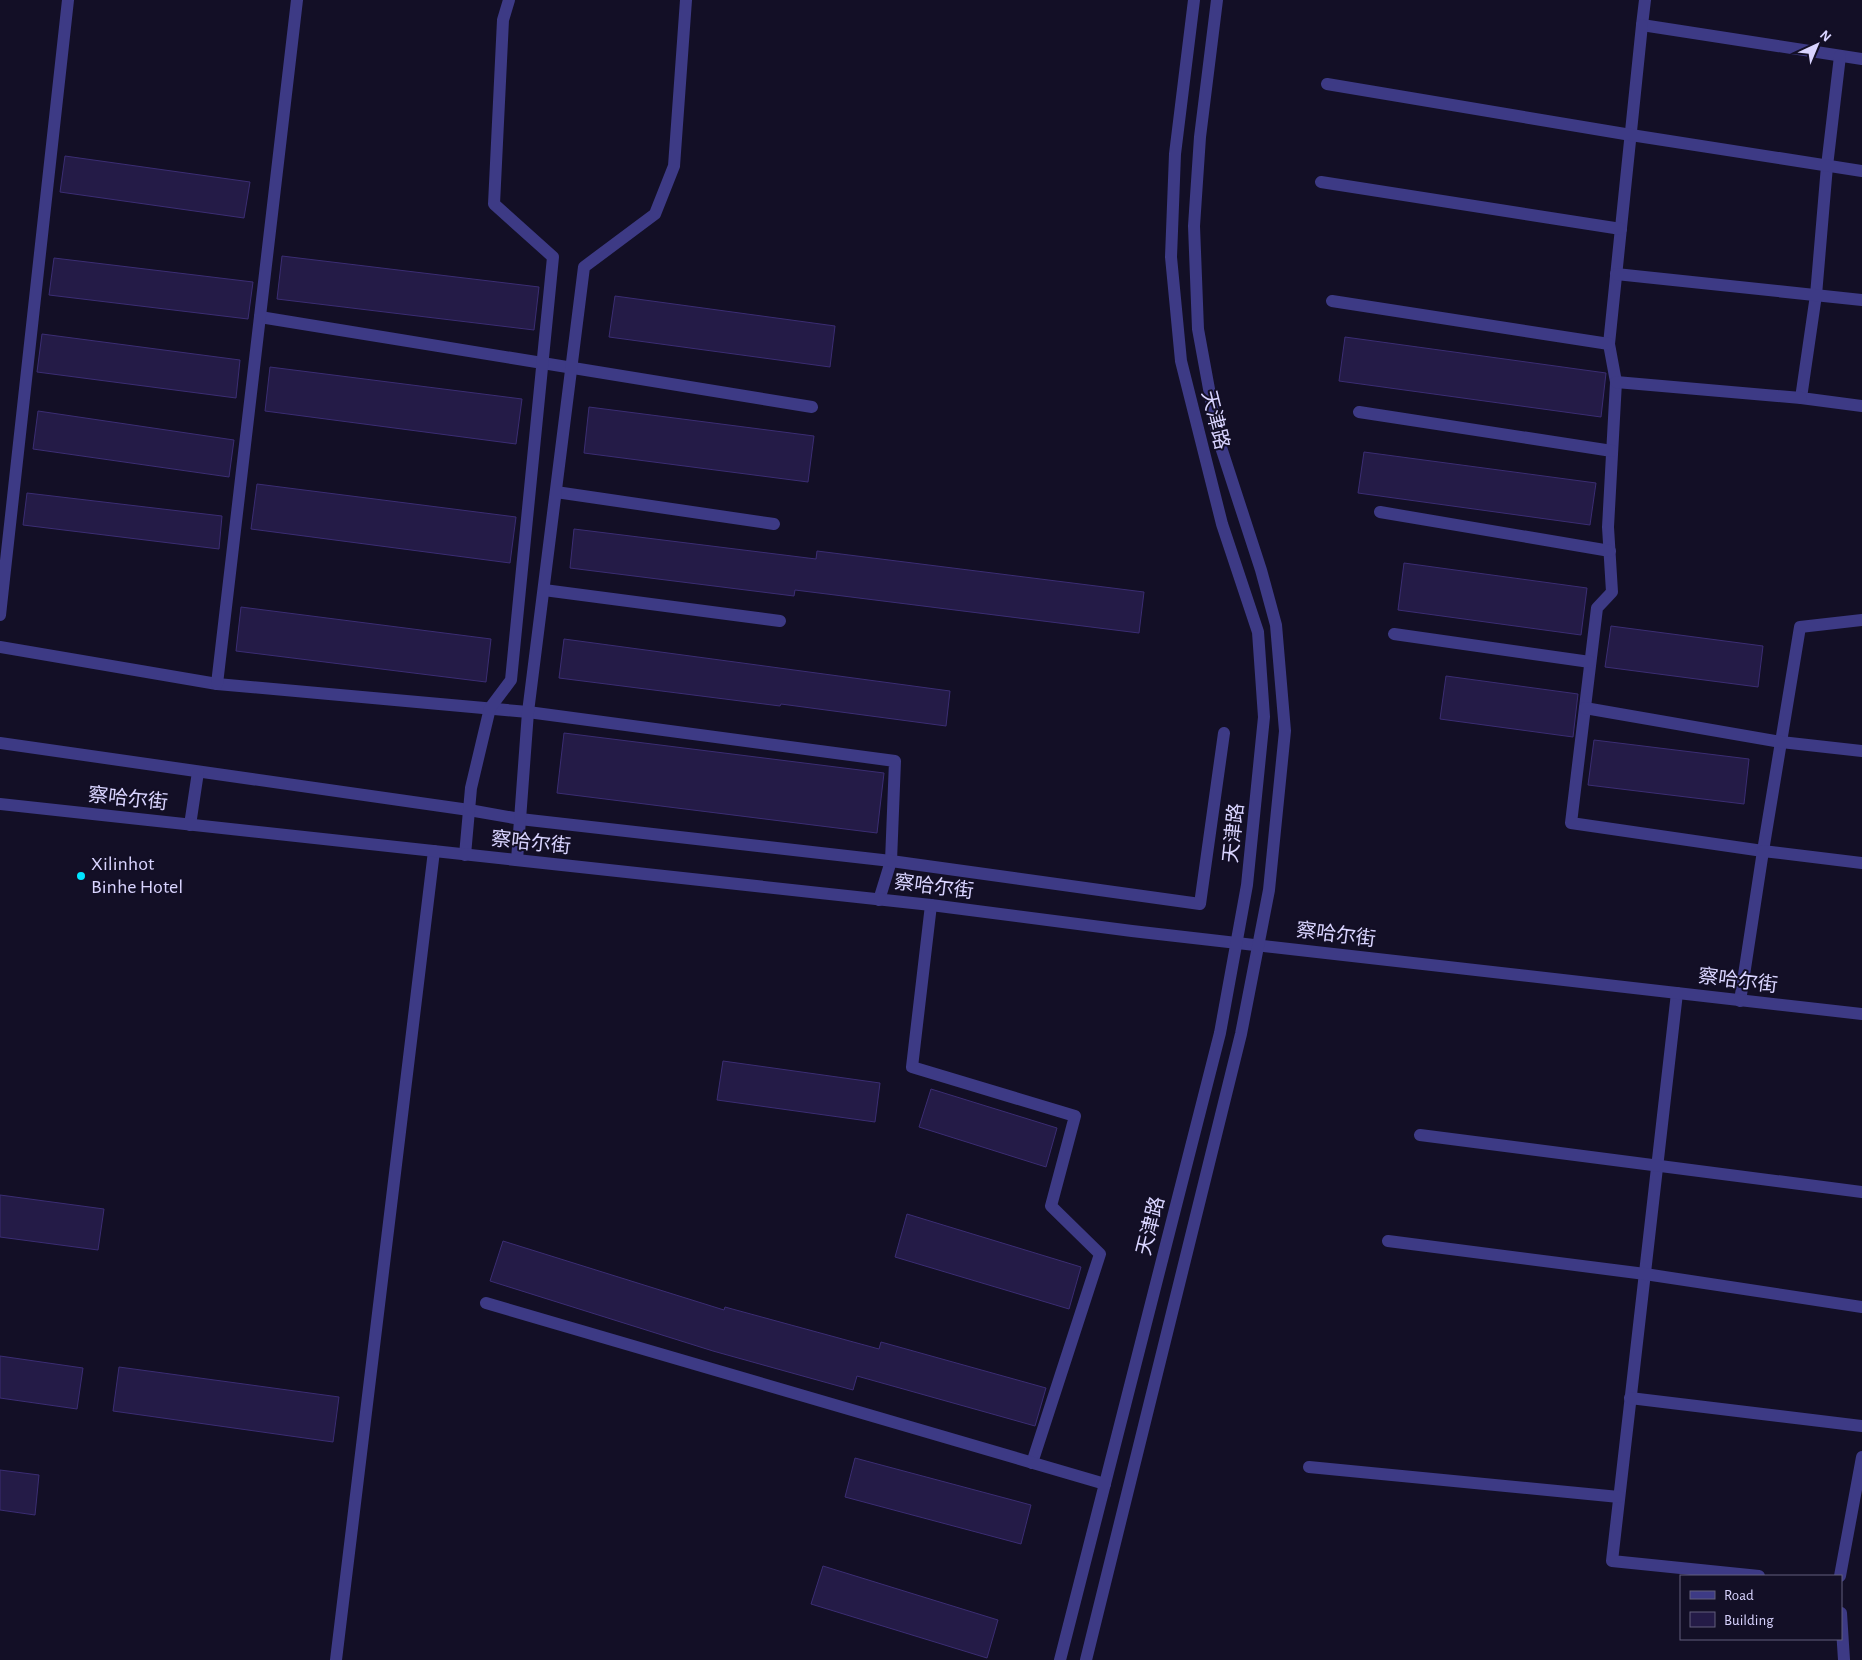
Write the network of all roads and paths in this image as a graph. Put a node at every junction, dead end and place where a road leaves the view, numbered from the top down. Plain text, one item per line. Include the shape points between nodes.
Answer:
1 (68, 0) edge
2 (297, 0) edge
3 (509, 0) edge
4 (686, 0) edge
5 (1194, 0) edge
6 (1217, 0) edge
7 (1645, 0) edge
8 (1642, 25) junction
9 (1840, 56) junction
10 (1862, 59) edge
11 (1327, 84) dead end
12 (1630, 135) junction
13 (1827, 166) junction
14 (1862, 171) edge
15 (1321, 182) dead end
16 (1621, 229) junction
17 (1616, 274) junction
18 (1816, 295) junction
19 (1332, 300) dead end
20 (1862, 300) edge
21 (260, 317) junction
22 (1609, 344) junction
23 (542, 363) junction
24 (572, 368) junction
25 (1616, 382) junction
26 (1800, 398) junction
27 (1862, 406) edge
28 (812, 407) dead end
29 (1359, 412) dead end
30 (1612, 451) junction
31 (556, 492) junction
32 (1380, 512) dead end
33 (774, 524) dead end
34 (1610, 551) junction
35 (544, 590) junction
36 (0, 615) edge
37 (1862, 620) edge
38 (780, 621) dead end
39 (1394, 634) dead end
40 (0, 647) edge
41 (1590, 662) junction
42 (217, 684) junction
43 (490, 708) junction
44 (1585, 708) junction
45 (528, 712) junction
46 (1224, 734) dead end
47 (1781, 742) junction
48 (0, 744) edge
49 (1862, 751) edge
50 (198, 772) junction
51 (0, 804) edge
52 (469, 810) junction
53 (520, 819) junction
54 (190, 825) junction
55 (434, 851) junction
56 (1763, 851) junction
57 (465, 855) junction
58 (517, 860) junction
59 (891, 861) junction
60 (1862, 863) edge
61 (879, 900) junction
62 (931, 905) junction
63 (1236, 943) junction
64 (1259, 945) junction
65 (1677, 993) junction
66 (1740, 1001) junction
67 (1862, 1014) edge
68 (1420, 1135) dead end
69 (1657, 1167) junction
70 (1862, 1192) edge
71 (1388, 1241) dead end
72 (1645, 1274) junction
73 (486, 1303) dead end
74 (1862, 1307) edge
75 (1630, 1398) junction
76 (1862, 1426) edge
77 (1862, 1457) edge
78 (1032, 1462) junction
79 (1309, 1467) dead end
80 (1105, 1484) junction
81 (1619, 1498) junction
82 (1750, 1575) edge
83 (1840, 1575) edge
84 (1842, 1629) edge
85 (336, 1660) edge
86 (1060, 1660) edge
87 (1086, 1660) edge
88 (1844, 1660) edge

1 - 36 street
2 - 21 street
3 - 23 street via 503,20 494,204 552,257
4 - 24 street via 674,166 656,214 584,267
5 - 63 street, 天津路 via 1175,154 1172,257 1181,361 1222,524 1258,632 1264,717 1248,885
6 - 64 street, 天津路 via 1200,137 1194,226 1198,329 1218,438 1276,625 1285,731 1270,890
7 - 8 street
8 - 9 street
8 - 12 street
9 - 10 street
9 - 13 street
11 - 12 street
12 - 13 street
12 - 16 street
13 - 14 street
13 - 18 street
15 - 16 street
16 - 17 street
17 - 18 street
17 - 22 street
18 - 20 street
18 - 26 street
19 - 22 street
21 - 23 street
21 - 42 street
22 - 25 street
23 - 24 street
23 - 43 street via 512,680
24 - 28 street
24 - 31 street
25 - 26 street
25 - 30 street
26 - 27 street
29 - 30 street
30 - 34 street
31 - 33 street
31 - 35 street
32 - 34 street
34 - 41 street via 1612,592 1597,608
35 - 38 street
35 - 45 street
37 - 47 street via 1800,627
39 - 41 street
40 - 42 street
41 - 44 street
42 - 43 street
43 - 45 street
43 - 52 street
44 - 47 street
44 - 56 street via 1571,823
45 - 53 street
45 - 59 street via 895,761
46 - 59 street via 1200,904
47 - 49 street
47 - 56 street
48 - 50 street
50 - 52 street
50 - 54 street
51 - 54 street, 察哈尔街
52 - 53 street
52 - 57 street
53 - 58 street
53 - 59 street
54 - 55 street, 察哈尔街
55 - 57 street, 察哈尔街
55 - 85 street
56 - 60 street
56 - 66 street
57 - 58 street, 察哈尔街
58 - 61 street, 察哈尔街
59 - 61 street
61 - 62 street, 察哈尔街
62 - 63 street, 察哈尔街
62 - 78 street via 912,1067 1075,1116 1050,1206 1100,1254
63 - 64 street, 察哈尔街
63 - 80 street, 天津路 via 1220,1033
64 - 65 street, 察哈尔街
64 - 87 street, 天津路 via 1241,1034
65 - 66 street, 察哈尔街
65 - 69 street
66 - 67 street, 察哈尔街
68 - 69 street
69 - 70 street
69 - 72 street
71 - 72 street
72 - 74 street
72 - 75 street
73 - 78 street
75 - 76 street
75 - 81 street
77 - 83 street
78 - 80 street
79 - 81 street
80 - 86 street, 天津路
81 - 82 street via 1612,1561
84 - 88 street

